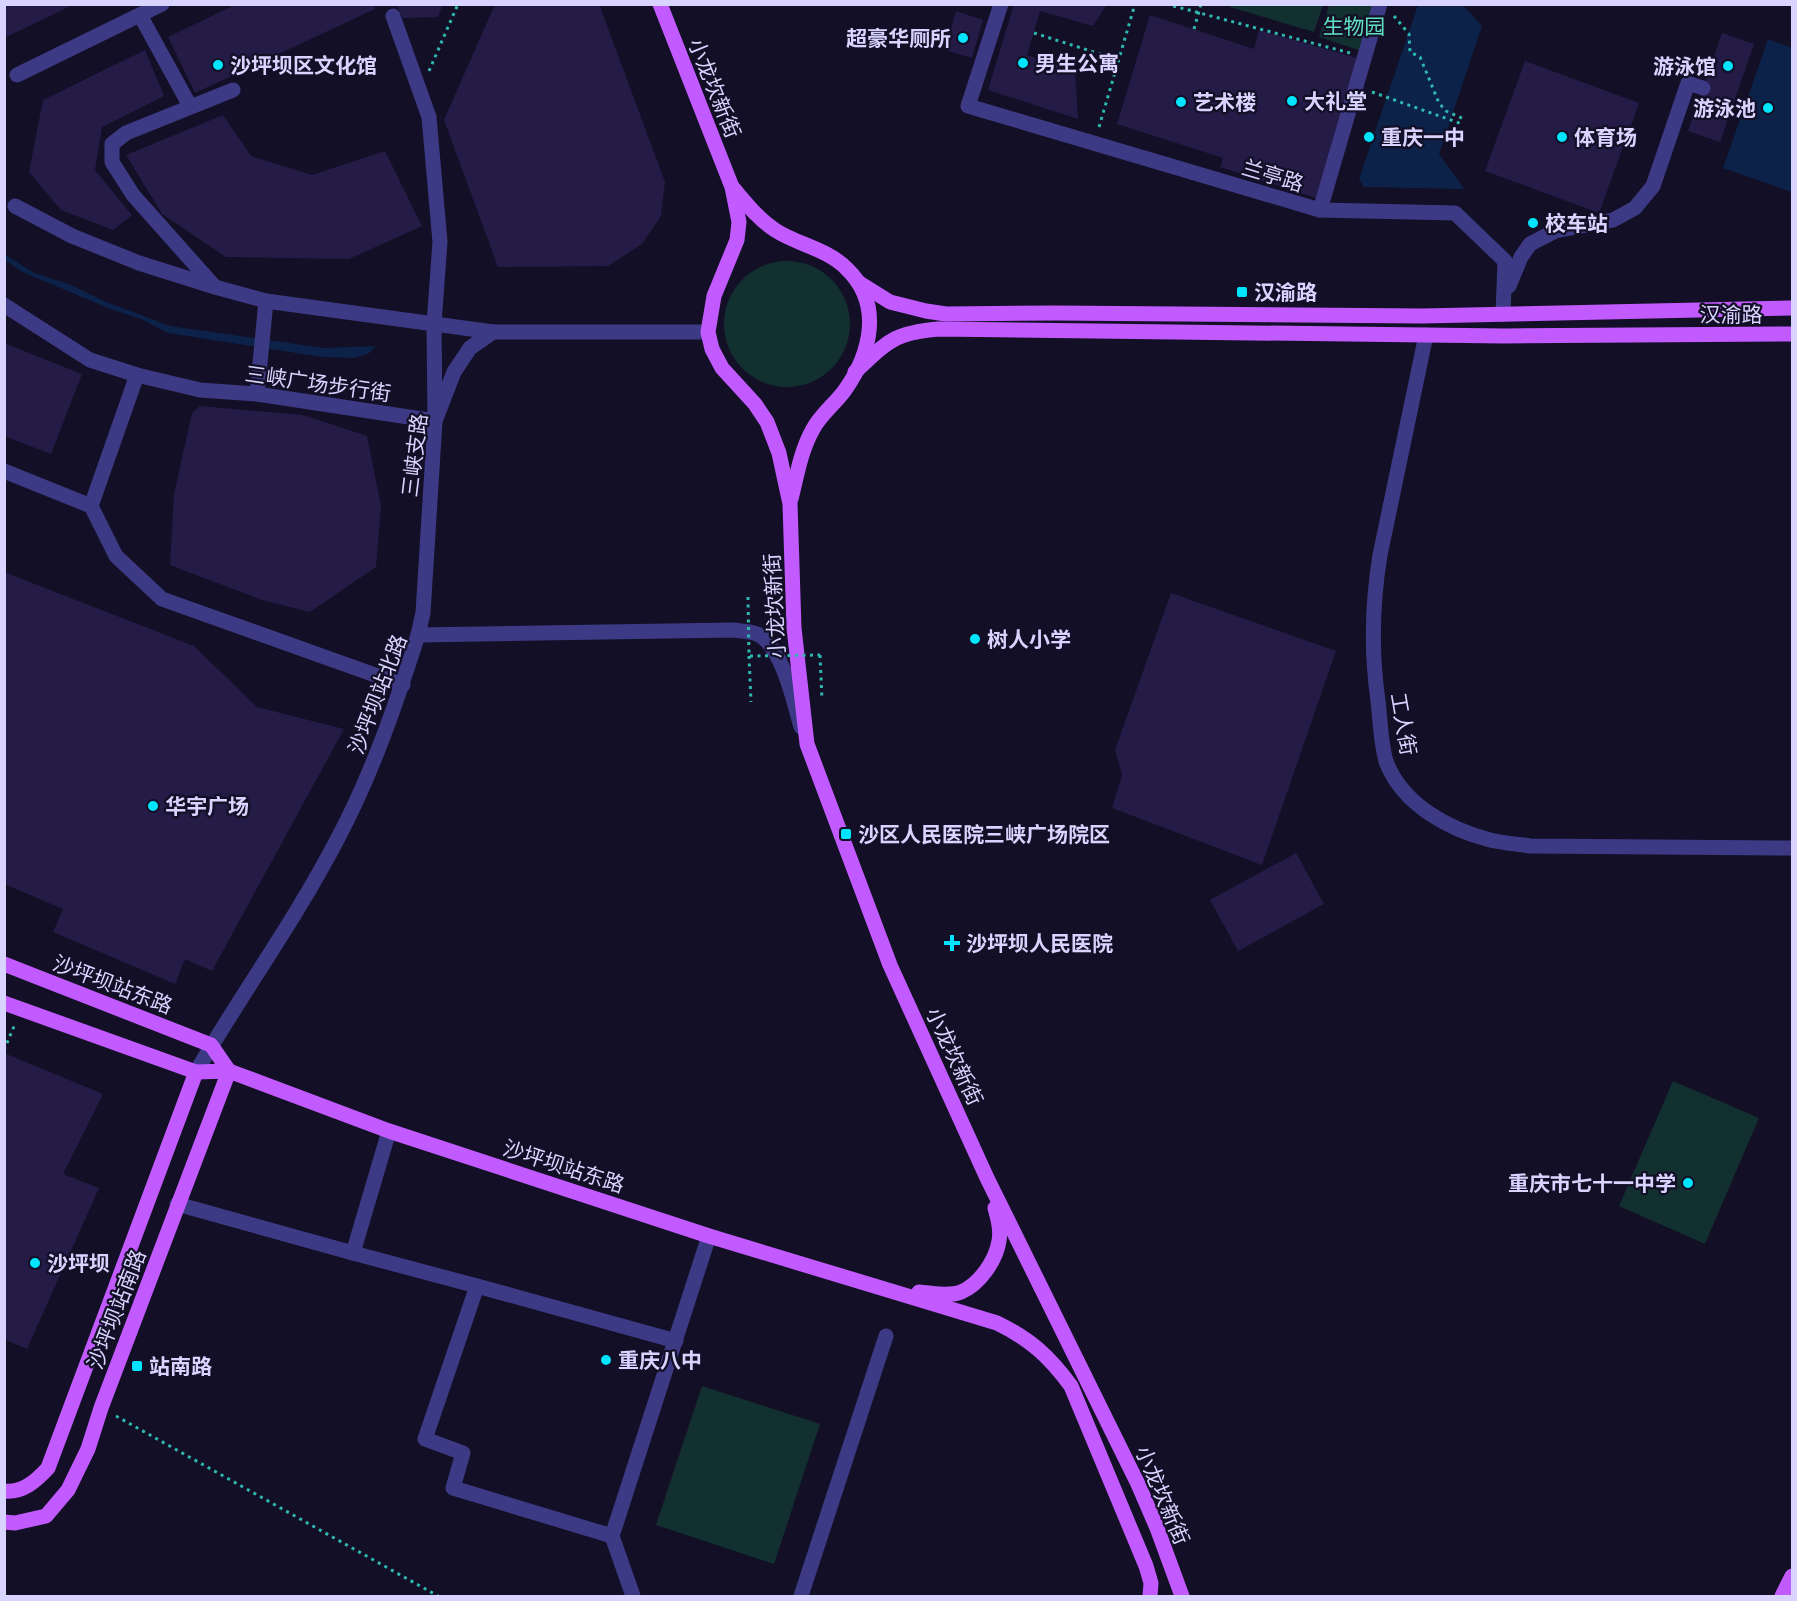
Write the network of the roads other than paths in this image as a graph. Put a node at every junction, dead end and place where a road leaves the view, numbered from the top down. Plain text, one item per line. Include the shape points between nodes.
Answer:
1 (162, 4) edge
2 (660, 4) edge
3 (1001, 4) edge
4 (1384, 7) edge
5 (140, 15) junction
6 (393, 16) dead end
7 (17, 75) dead end
8 (1703, 88) dead end
9 (233, 90) dead end
10 (190, 106) junction
11 (732, 187) junction
12 (15, 206) dead end
13 (1320, 210) junction
14 (858, 282) junction
15 (215, 287) junction
16 (1505, 297) junction
17 (266, 301) junction
18 (4, 305) edge
19 (1792, 308) edge
20 (1503, 314) junction
21 (434, 324) junction
22 (493, 332) junction
23 (708, 332) junction
24 (1792, 334) edge
25 (1426, 335) junction
26 (855, 372) junction
27 (137, 375) junction
28 (257, 394) junction
29 (435, 421) junction
30 (4, 471) edge
31 (790, 504) junction
32 (91, 506) junction
33 (418, 635) junction
34 (403, 685) junction
35 (807, 744) junction
36 (1792, 848) edge
37 (4, 964) edge
38 (4, 1003) edge
39 (211, 1045) junction
40 (229, 1071) junction
41 (196, 1072) junction
42 (389, 1131) junction
43 (987, 1178) junction
44 (177, 1204) junction
45 (709, 1236) junction
46 (353, 1254) junction
47 (477, 1286) junction
48 (889, 1290) junction
49 (886, 1336) dead end
50 (676, 1341) junction
51 (4, 1491) edge
52 (4, 1522) edge
53 (612, 1536) junction
54 (1792, 1576) edge
55 (633, 1596) edge
56 (801, 1596) edge
57 (1150, 1596) edge
58 (1182, 1596) edge
59 (1782, 1596) edge

1 - 5 street
2 - 11 main road, 小龙坎新街
3 - 13 street, 兰亭路 via 968,106
4 - 13 street via 1365,57
5 - 7 street
5 - 10 street
6 - 21 street via 429,117 440,242
8 - 16 street via 1688,83 1653,186 1635,208 1613,220 1555,231 1530,244
9 - 10 street
10 - 15 street via 112,144 112,162 133,195
11 - 14 main road, 小龙坎新街 via 774,230 832,258
11 - 23 main road, 小龙坎新街 via 739,222 737,240 714,296
12 - 15 street via 129,260
13 - 16 street, 兰亭路 via 1455,213 1505,261
14 - 20 main road, 汉渝路 via 890,302 946,314
14 - 26 main road, 小龙坎新街 via 871,316
15 - 17 street
16 - 20 street, 兰亭路
17 - 21 street
17 - 28 street
18 - 27 street, 三峡广场步行街 via 90,360
19 - 20 main road, 汉渝路
21 - 22 street
21 - 29 street
22 - 23 street
22 - 29 street, 三峡支路 via 470,348 454,372
23 - 31 main road, 小龙坎新街 via 722,368 767,422 780,453
24 - 25 main road, 汉渝路
25 - 26 main road, 汉渝路 via 938,329 899,336
25 - 36 street, 工人街 via 1374,591 1374,668 1386,762 1402,788 1425,810 1455,828 1491,840 1530,846
26 - 31 main road, 小龙坎新街 via 814,426 805,445
27 - 28 street, 三峡广场步行街 via 200,390
27 - 32 street
28 - 29 street, 三峡广场步行街
29 - 33 street, 三峡支路 via 423,613
30 - 32 street
31 - 35 main road, 小龙坎新街 via 794,627
32 - 34 street via 116,556 162,599
33 - 34 street, 沙坪坝站北路
33 - 35 street, 沙坪坝站北路 via 733,630 756,634 768,642 780,663
34 - 39 street, 沙坪坝站北路 via 338,840
35 - 43 main road, 小龙坎新街 via 890,965
37 - 39 main road, 沙坪坝站东路
38 - 41 main road, 沙坪坝站东路
39 - 40 main road
39 - 41 street, 沙坪坝站北路
40 - 41 main road, 沙坪坝站东路
40 - 42 main road, 沙坪坝站东路
40 - 44 main road, 沙坪坝站南路
41 - 51 main road, 沙坪坝站南路 via 48,1468 34,1483 13,1492
42 - 45 main road, 沙坪坝站东路
42 - 46 street
43 - 48 main road via 999,1224 999,1240 984,1273 960,1292
43 - 58 main road, 小龙坎新街 via 1138,1484
44 - 46 street
44 - 52 main road, 沙坪坝站南路 via 87,1449 68,1490 46,1516
45 - 48 main road, 沙坪坝站东路
45 - 50 street
46 - 47 street
47 - 50 street
47 - 53 street via 425,1439 463,1453 453,1488
48 - 57 main road, 小龙坎新街 via 997,1323 1020,1334 1055,1364 1071,1386 1146,1566
49 - 56 street
50 - 53 street
53 - 55 street
54 - 59 main road

